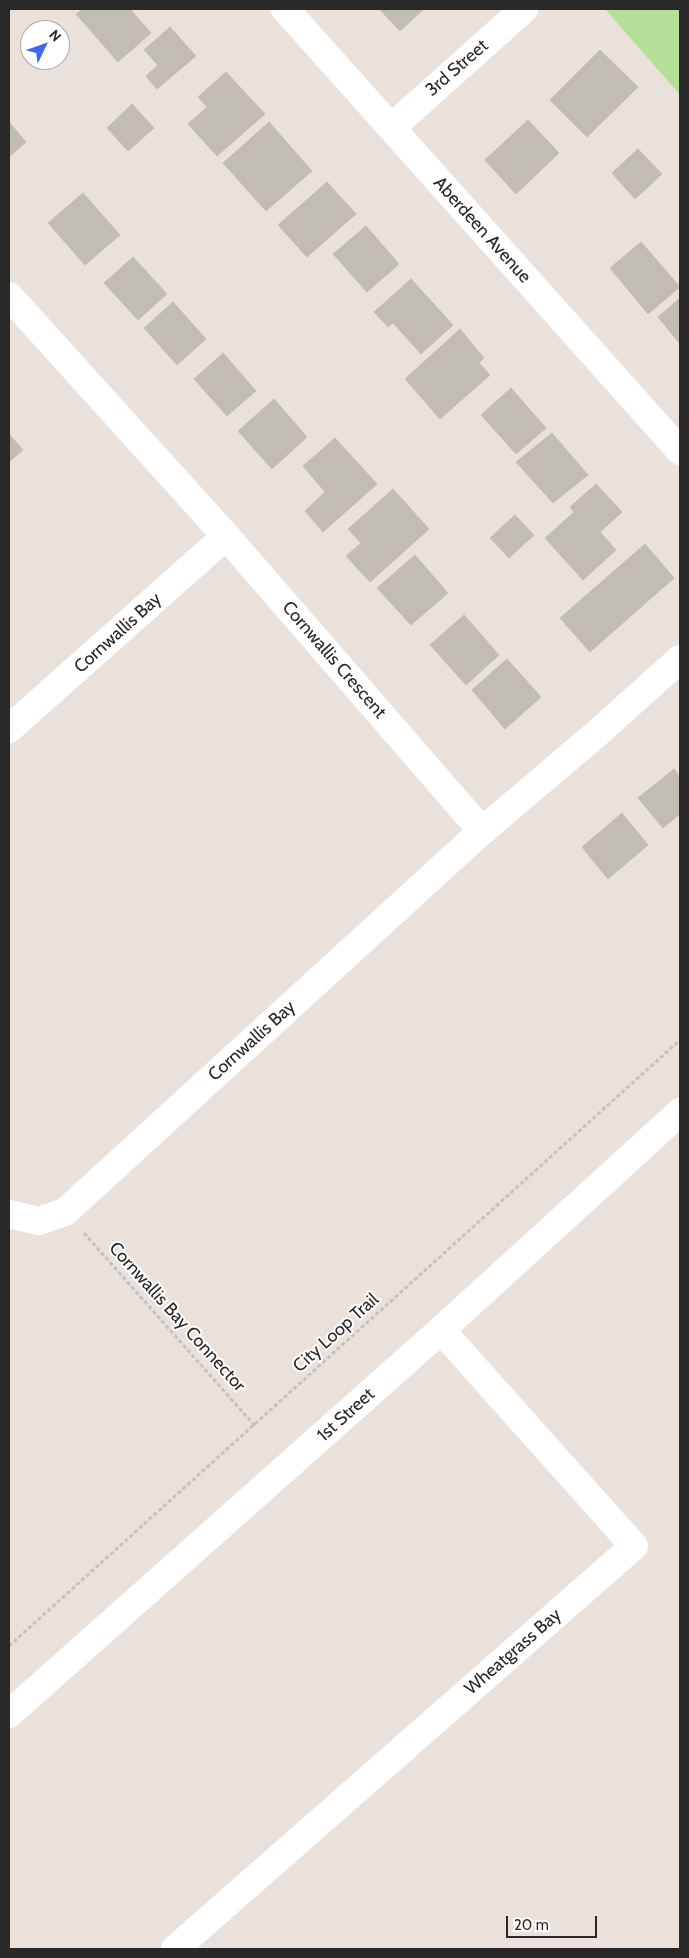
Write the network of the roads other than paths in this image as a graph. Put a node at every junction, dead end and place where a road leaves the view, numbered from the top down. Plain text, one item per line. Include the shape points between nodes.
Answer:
1 (284, 9) edge
2 (524, 9) edge
3 (391, 128) junction
4 (9, 296) edge
5 (680, 450) edge
6 (226, 536) junction
7 (680, 659) edge
8 (9, 729) edge
9 (482, 830) junction
10 (680, 1112) edge
11 (9, 1214) edge
12 (441, 1330) junction
13 (9, 1714) edge
14 (175, 1949) edge

1 - 3 street, Aberdeen Avenue
2 - 3 street, 3rd Street
3 - 5 street, Aberdeen Avenue
4 - 6 street, Cornwallis Crescent
6 - 8 street, Cornwallis Bay
6 - 9 street, Cornwallis Crescent
7 - 9 street
9 - 11 street, Cornwallis Bay via 65,1212 39,1221
10 - 12 street, 1st Street
12 - 13 street, 1st Street
12 - 14 street, Wheatgrass Bay via 634,1546

